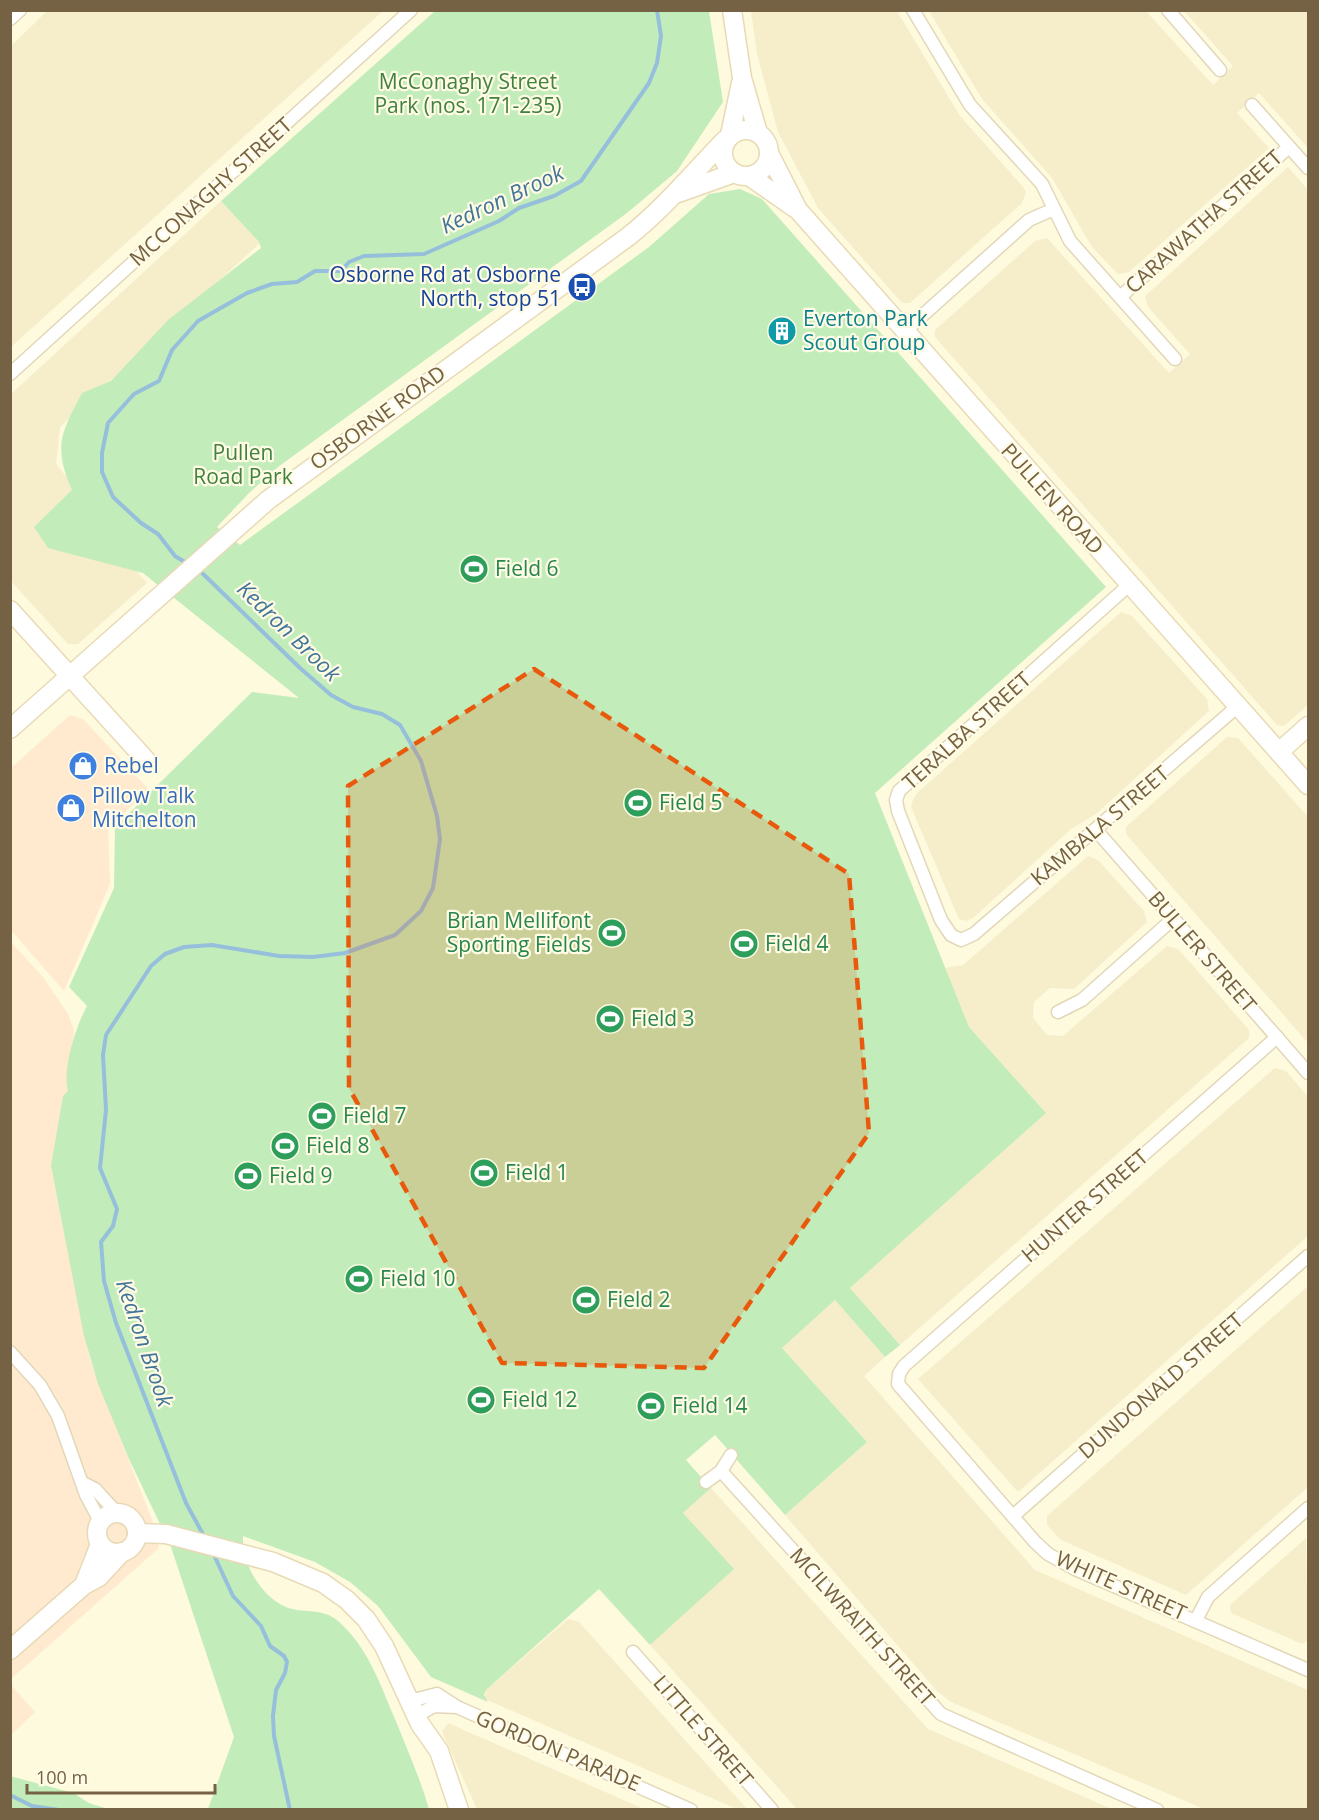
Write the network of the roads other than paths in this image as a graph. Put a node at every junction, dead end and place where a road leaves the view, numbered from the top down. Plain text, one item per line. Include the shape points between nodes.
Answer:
1 (20, 10) edge
2 (411, 10) edge
3 (732, 10) edge
4 (913, 10) edge
5 (1168, 10) edge
6 (10, 20) edge
7 (1220, 70) dead end
8 (742, 78) junction
9 (1252, 105) dead end
10 (758, 133) junction
11 (728, 137) junction
12 (1289, 147) junction
13 (769, 153) junction
14 (1308, 168) edge
15 (741, 174) junction
16 (678, 193) junction
17 (1054, 209) junction
18 (798, 210) junction
19 (1120, 297) junction
20 (904, 332) junction
21 (1175, 359) dead end
22 (10, 374) edge
23 (1129, 585) junction
24 (10, 610) edge
25 (70, 675) junction
26 (1238, 706) junction
27 (1308, 726) edge
28 (10, 729) edge
29 (1279, 752) junction
30 (146, 760) dead end
31 (1308, 785) edge
32 (1096, 830) junction
33 (1174, 918) junction
34 (958, 939) joint
35 (1058, 1012) dead end
36 (1277, 1037) junction
37 (1308, 1073) edge
38 (1308, 1256) edge
39 (10, 1352) edge
40 (898, 1378) joint
41 (731, 1455) dead end
42 (721, 1471) junction
43 (706, 1482) dead end
44 (85, 1484) junction
45 (1308, 1508) edge
46 (117, 1513) junction
47 (1013, 1516) junction
48 (100, 1521) junction
49 (137, 1533) junction
50 (100, 1544) junction
51 (122, 1552) junction
52 (84, 1585) junction
53 (1196, 1620) junction
54 (10, 1650) edge
55 (633, 1652) dead end
56 (1308, 1670) edge
57 (415, 1714) junction
58 (458, 1809) edge
59 (691, 1809) edge
60 (772, 1809) edge
61 (1157, 1809) edge

1 - 6 street
2 - 22 street, MCCONAGHY STREET
3 - 8 street
4 - 17 street via 970,105 1042,184
5 - 7 street
8 - 10 street
8 - 11 street
9 - 12 street
10 - 11 street via 744,129
10 - 13 street
11 - 15 street via 722,155 728,168
11 - 16 street, OSBORNE ROAD
12 - 14 street
12 - 19 street, CARAWATHA STREET
13 - 15 street via 765,166
13 - 18 street, PULLEN ROAD
15 - 16 street, OSBORNE ROAD
15 - 18 street, PULLEN ROAD
16 - 25 street, OSBORNE ROAD via 629,236 304,471
17 - 19 street via 1070,241
17 - 20 street via 1029,220
18 - 20 street, PULLEN ROAD
19 - 21 street
20 - 23 street, PULLEN ROAD
23 - 26 street, PULLEN ROAD
23 - 34 street, TERALBA STREET via 899,791 898,811 941,920
24 - 25 street
25 - 28 street, OSBORNE ROAD
25 - 30 street
26 - 29 street, PULLEN ROAD
26 - 32 street, KAMBALA STREET
27 - 29 street
29 - 31 street, PULLEN ROAD
32 - 33 street, BULLER STREET
32 - 34 street, KAMBALA STREET via 974,934
33 - 35 street via 1082,1000
33 - 36 street, BULLER STREET
36 - 37 street, BULLER STREET
36 - 40 street, HUNTER STREET via 904,1366
38 - 47 street, DUNDONALD STREET
39 - 44 street via 53,1406
40 - 47 street, WHITE STREET via 904,1394
41 - 42 street
42 - 43 street
42 - 61 street, MCILWRAITH STREET via 941,1714
44 - 46 street via 95,1489
44 - 48 street via 86,1495
45 - 53 street via 1208,1597
46 - 48 street
46 - 49 street via 129,1517
47 - 53 street, WHITE STREET via 1035,1542 1062,1563
48 - 50 street
49 - 51 street via 132,1545
49 - 57 street via 166,1534 258,1558 322,1583 357,1609 384,1646
50 - 51 street via 110,1551
50 - 52 street
51 - 52 street via 99,1576
52 - 54 street
53 - 56 street, WHITE STREET
55 - 60 street, LITTLE STREET
57 - 58 street via 439,1751
57 - 59 street, GORDON PARADE via 434,1707 457,1707

